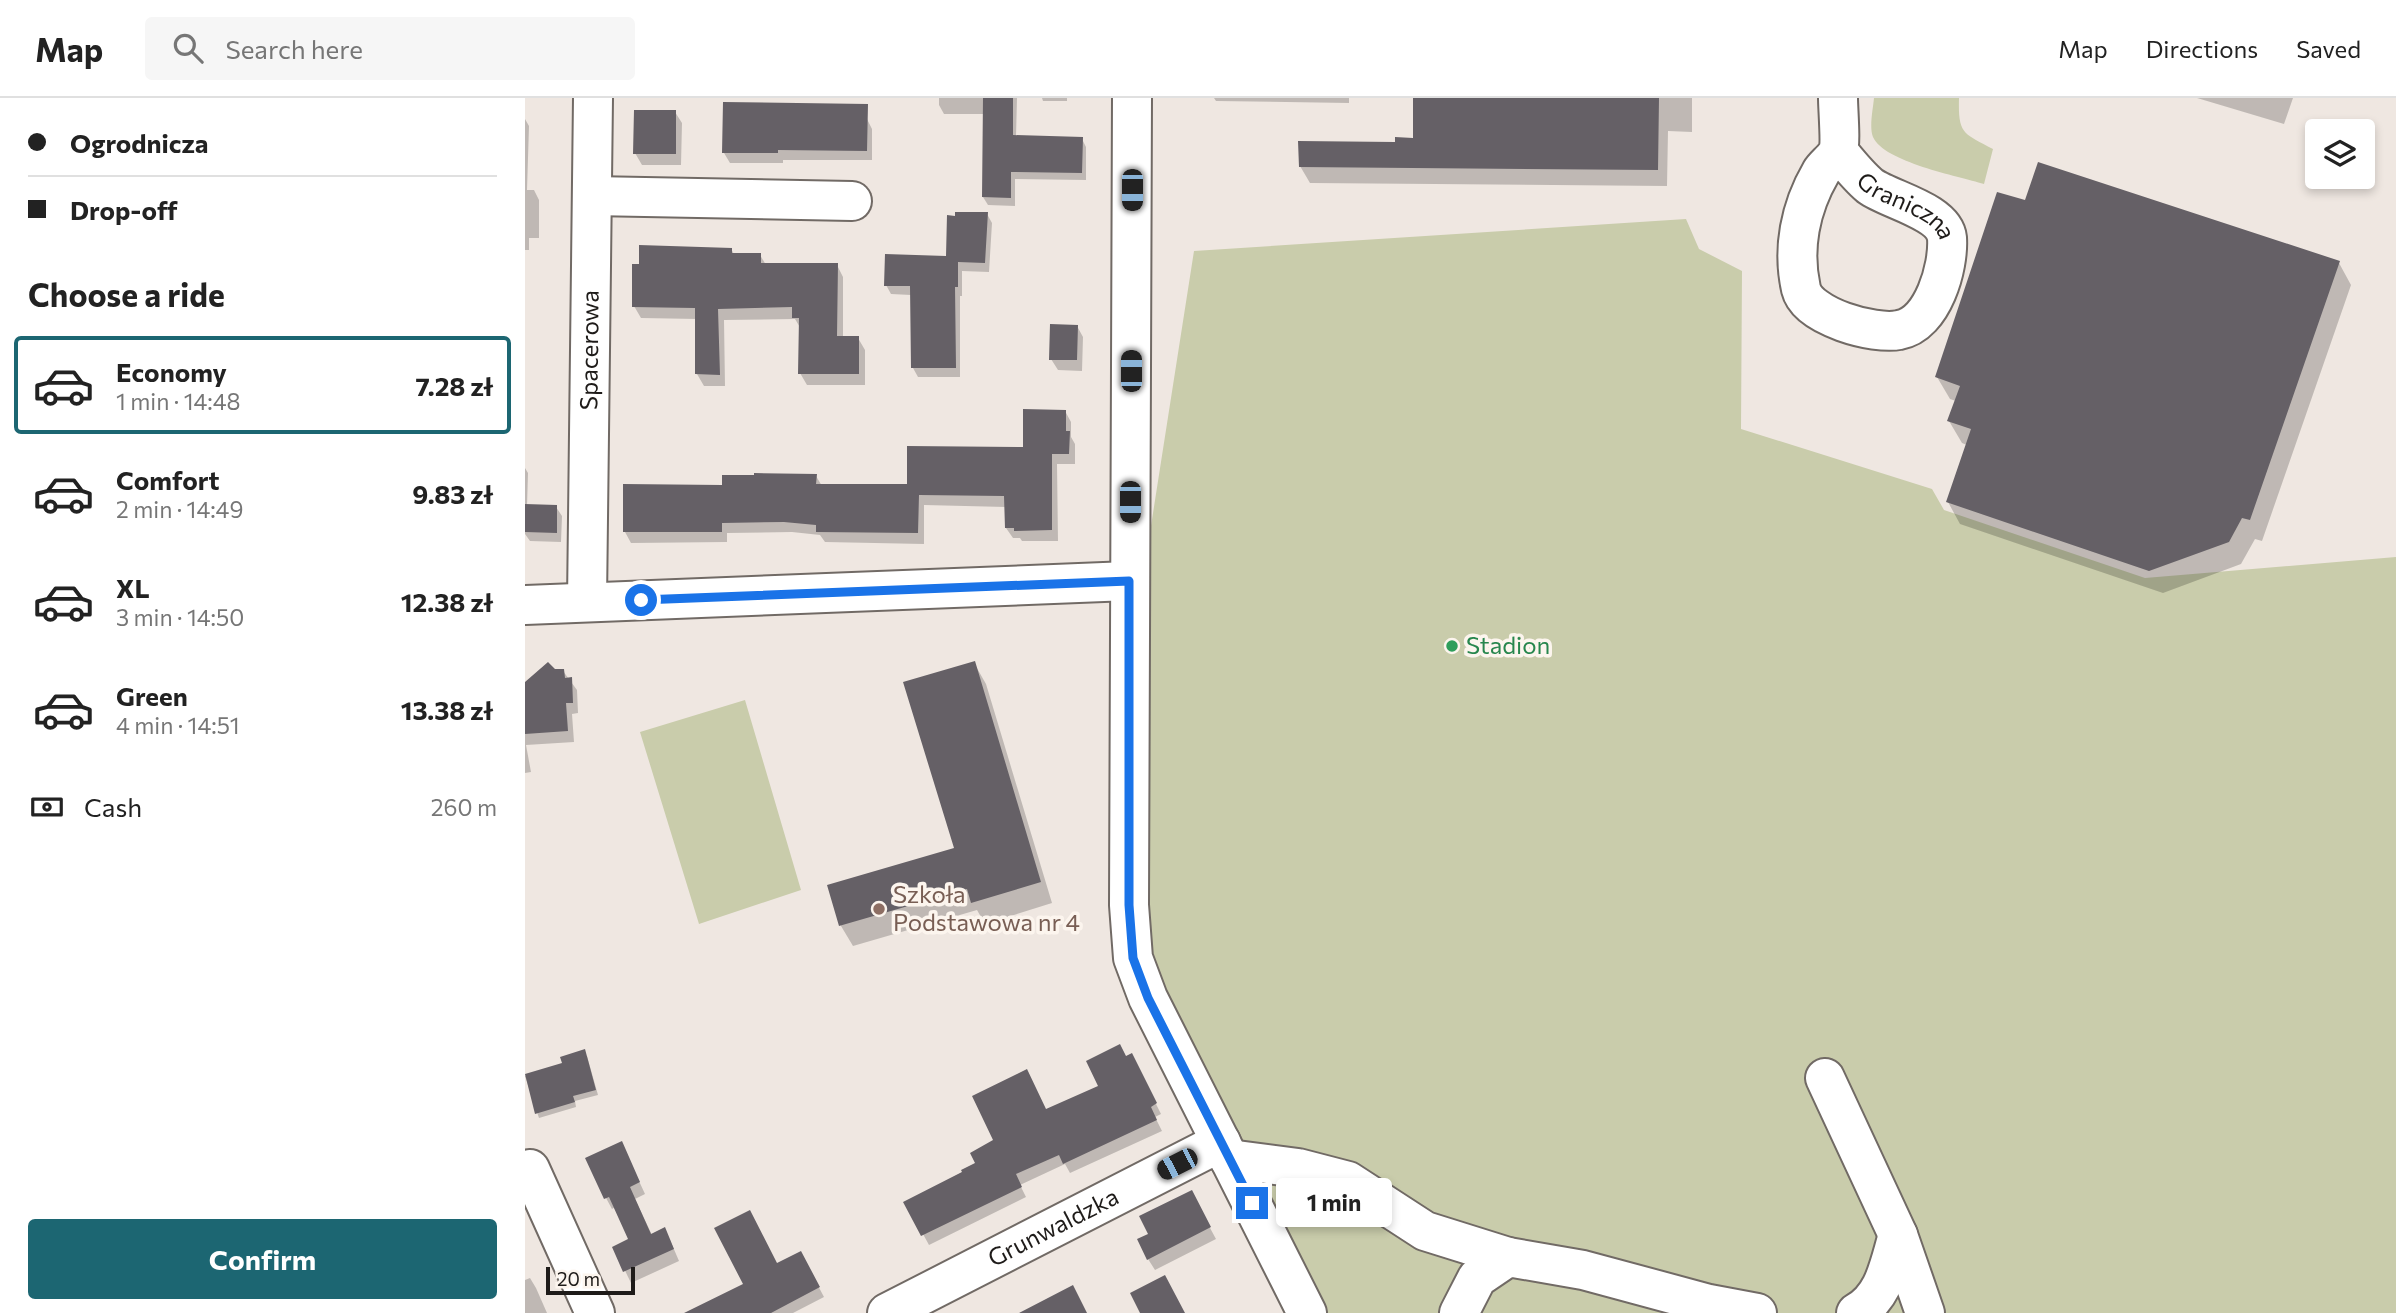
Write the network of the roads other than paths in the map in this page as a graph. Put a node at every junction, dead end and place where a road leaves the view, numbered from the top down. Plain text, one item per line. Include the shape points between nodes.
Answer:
1 (593, 98) edge
2 (1132, 98) edge
3 (1838, 98) edge
4 (1838, 151) junction
5 (592, 196) junction
6 (852, 201) dead end
7 (1129, 581) junction
8 (587, 602) junction
9 (525, 605) edge
10 (1825, 1078) dead end
11 (1225, 1150) junction
12 (530, 1169) dead end
13 (1898, 1235) junction
14 (1508, 1257) junction
15 (595, 1313) edge
16 (887, 1313) edge
17 (1307, 1313) edge
18 (1458, 1313) edge
19 (1757, 1313) edge
20 (1856, 1313) edge
21 (1924, 1313) edge

1 - 5 street, Spacerowa
2 - 7 street
3 - 4 street, Graniczna
4 - 4 street, Graniczna via 1822,170 1801,223 1796,260 1802,294 1814,307 1841,321 1874,330 1900,330 1919,321 1935,295 1946,261 1947,234 1933,217 1868,184
5 - 6 street
5 - 8 street, Spacerowa
7 - 8 street
7 - 11 street via 1133,958 1148,998
8 - 9 street
10 - 13 street
11 - 14 street via 1348,1181 1425,1231
11 - 16 street, Grunwaldzka
11 - 17 street
12 - 15 street
13 - 20 street via 1882,1289
13 - 21 street
14 - 18 street via 1477,1278
14 - 19 street via 1583,1270

